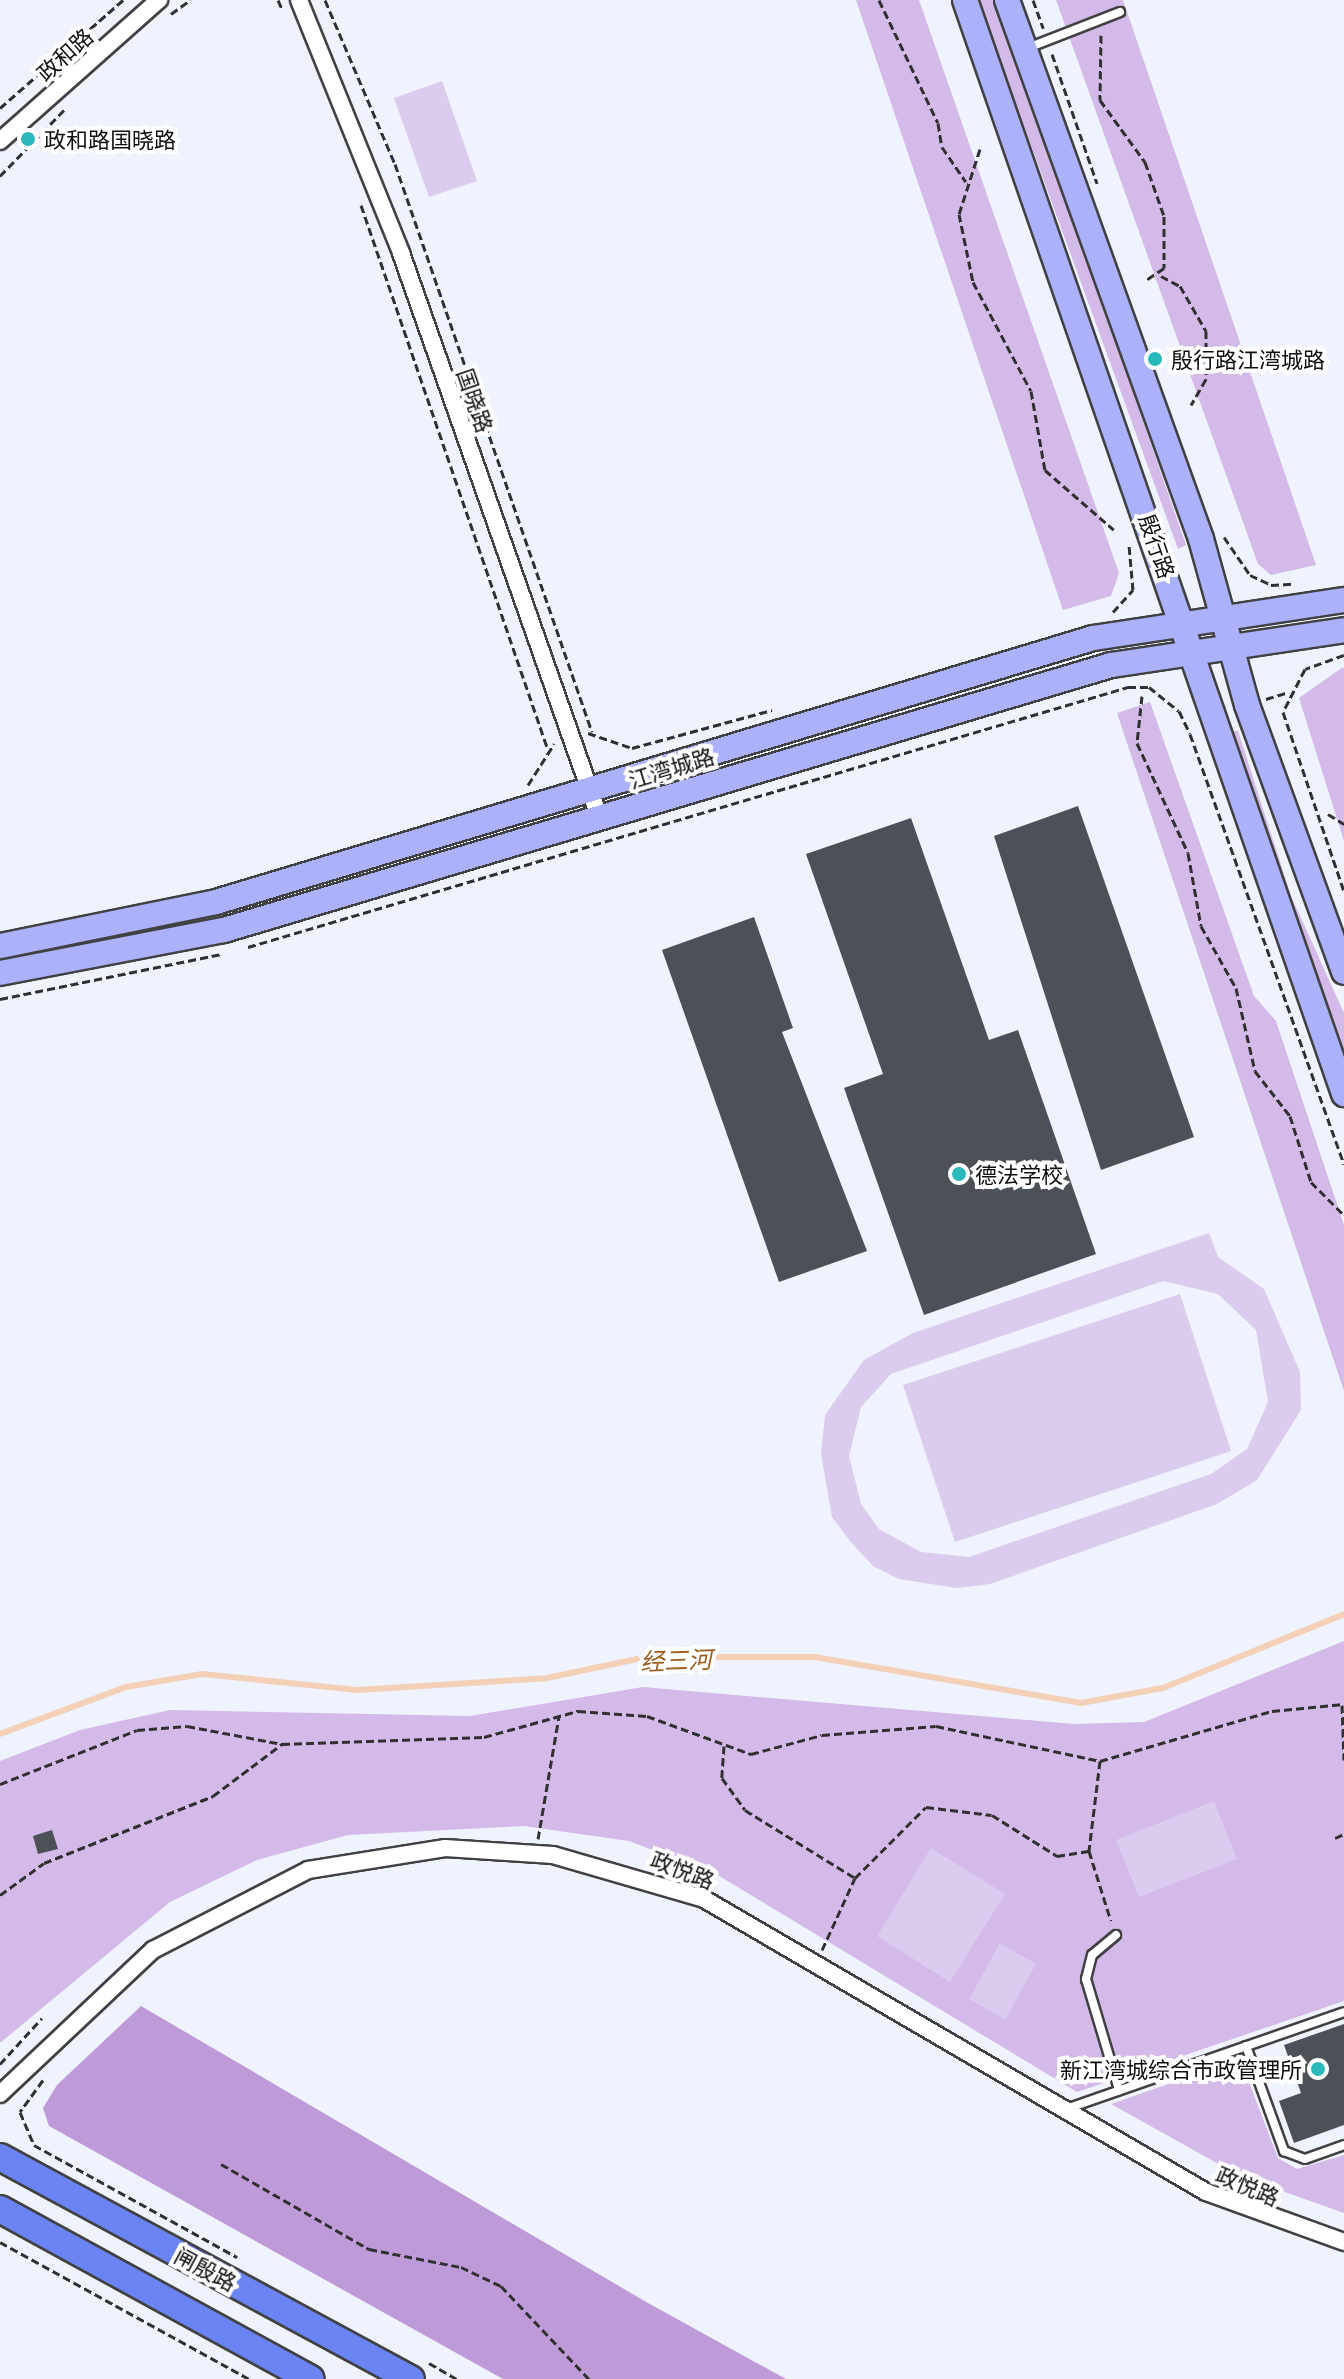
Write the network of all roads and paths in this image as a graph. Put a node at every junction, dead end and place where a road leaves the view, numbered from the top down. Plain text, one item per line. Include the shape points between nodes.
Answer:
1 (123, 0) edge
2 (159, 0) edge
3 (190, 0) edge
4 (278, 0) edge
5 (299, 0) edge
6 (325, 0) edge
7 (879, 0) edge
8 (965, 0) edge
9 (1007, 0) edge
10 (1120, 12) dead end
11 (285, 16) dead end
12 (1099, 20) junction
13 (158, 24) dead end
14 (1025, 49) junction
15 (73, 100) dead end
16 (0, 108) edge
17 (0, 141) edge
18 (980, 149) dead end
19 (0, 176) edge
20 (966, 182) junction
21 (355, 188) dead end
22 (1161, 276) junction
23 (1146, 280) dead end
24 (1191, 405) dead end
25 (1114, 530) dead end
26 (1228, 548) dead end
27 (1297, 584) dead end
28 (1344, 600) edge
29 (1224, 614) junction
30 (1184, 619) junction
31 (1344, 630) edge
32 (1233, 643) junction
33 (1191, 649) junction
34 (1344, 655) edge
35 (1142, 696) dead end
36 (592, 732) dead end
37 (547, 747) dead end
38 (590, 791) junction
39 (1328, 814) dead end
40 (600, 819) junction
41 (1344, 824) edge
42 (1344, 891) edge
43 (0, 946) edge
44 (240, 949) dead end
45 (225, 953) dead end
46 (1344, 972) edge
47 (0, 973) edge
48 (0, 999) edge
49 (1344, 1094) edge
50 (1344, 1164) edge
51 (1344, 1215) edge
52 (1343, 1704) edge
53 (559, 1716) junction
54 (282, 1744) junction
55 (724, 1746) junction
56 (1344, 1760) edge
57 (1100, 1761) junction
58 (0, 1784) edge
59 (1344, 1834) edge
60 (1335, 1838) dead end
61 (1089, 1851) junction
62 (535, 1854) junction
63 (855, 1878) junction
64 (0, 1895) edge
65 (1116, 1935) joint
66 (815, 1961) junction
67 (1344, 2012) edge
68 (42, 2018) dead end
69 (1246, 2046) junction
70 (0, 2064) edge
71 (51, 2070) dead end
72 (1119, 2090) junction
73 (0, 2094) edge
74 (1061, 2111) junction
75 (1344, 2145) edge
76 (44, 2152) dead end
77 (0, 2157) edge
78 (221, 2164) dead end
79 (81, 2201) junction
80 (0, 2209) edge
81 (0, 2242) edge
82 (1344, 2242) edge
83 (79, 2249) junction
84 (249, 2379) edge
85 (311, 2379) edge
86 (411, 2379) edge
87 (589, 2379) edge

1 - 16 path
2 - 17 street, 政和路
3 - 13 path
4 - 11 path
5 - 38 street, 国晓路 via 401,253
6 - 36 path via 395,164
7 - 20 path via 938,123 942,147
8 - 30 street, 殷行路
9 - 14 street, 殷行路
10 - 12 lane
12 - 14 lane
12 - 22 path via 1096,85 1157,188 1167,246
14 - 29 street, 殷行路
15 - 19 path
18 - 20 path
20 - 25 path via 959,214 973,282 1031,391 1037,454 1075,502
21 - 37 path
22 - 23 path
22 - 24 path via 1180,286 1206,331 1206,379
26 - 27 path via 1262,583
28 - 29 street, 江湾城路
29 - 30 street, 江湾城路
29 - 32 street, 殷行路
30 - 33 street, 殷行路
30 - 38 street, 江湾城路 via 1093,638
31 - 32 street, 江湾城路
32 - 33 street, 江湾城路
32 - 46 street, 殷行路 via 1247,705
33 - 40 street, 江湾城路 via 1111,665
33 - 49 street, 殷行路
34 - 42 path via 1305,669 1283,712
35 - 51 path via 1137,743 1188,853 1201,926 1236,988 1255,1071 1290,1116 1311,1182
38 - 40 street, 国晓路
38 - 43 street, 江湾城路 via 216,902
39 - 41 path
40 - 47 street, 江湾城路 via 224,930
44 - 50 path via 1128,687 1149,687 1179,711 1190,734
45 - 48 path
52 - 56 path
52 - 57 path via 1272,1711
53 - 54 path via 484,1737
53 - 55 path via 647,1716
53 - 62 path
54 - 58 path via 187,1726 137,1730
54 - 64 path via 213,1796 44,1863
55 - 57 path via 751,1754 822,1735 936,1726
55 - 63 path via 722,1778 745,1810
57 - 61 path
59 - 60 path
61 - 63 path via 1057,1856 992,1815 926,1807
61 - 65 path
62 - 66 street, 政悦路 via 627,1872 704,1899
62 - 73 street, 政悦路 via 445,1848 308,1870 143,1957
63 - 66 path
65 - 72 lane via 1092,1955 1086,1979
66 - 74 street, 政悦路
67 - 69 lane
68 - 70 path
69 - 72 lane
69 - 75 lane via 1284,2151 1305,2159
71 - 76 path via 20,2112 26,2137
72 - 74 lane
74 - 82 street, 政悦路 via 1206,2192
77 - 79 main road, 闸殷路
78 - 87 path via 369,2249 461,2267 501,2286
79 - 83 main road via 60,2221
79 - 86 main road, 闸殷路
80 - 83 main road, 闸殷路
81 - 84 path
83 - 85 main road, 闸殷路

